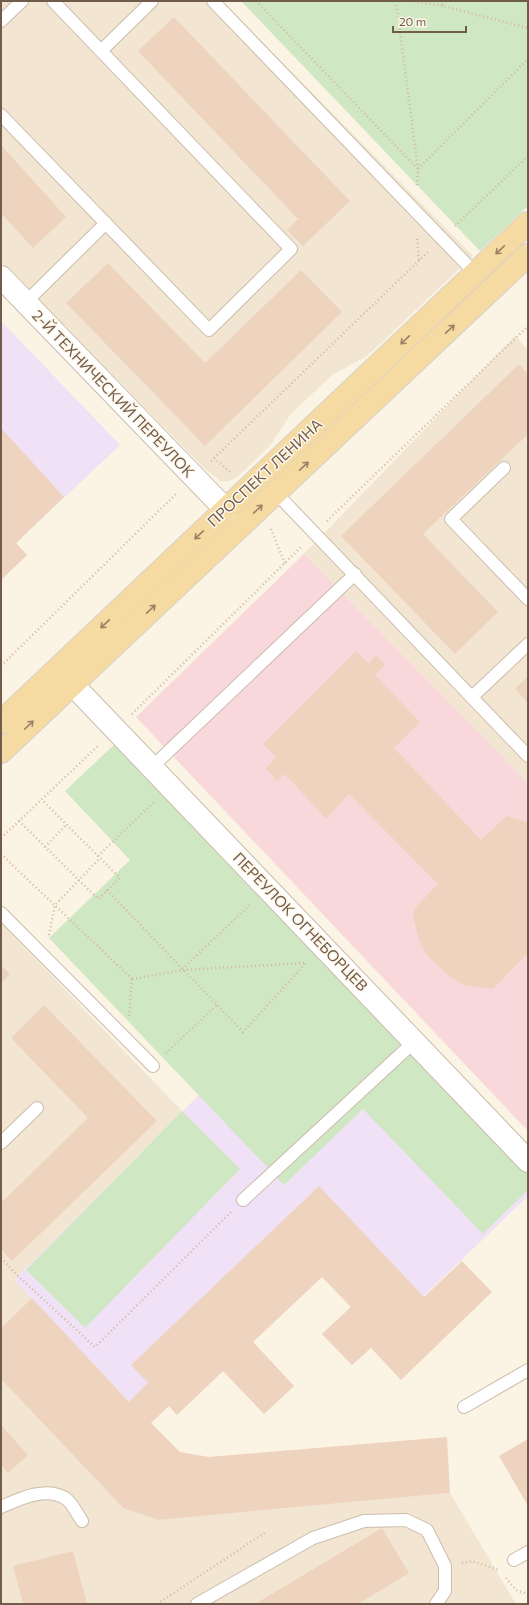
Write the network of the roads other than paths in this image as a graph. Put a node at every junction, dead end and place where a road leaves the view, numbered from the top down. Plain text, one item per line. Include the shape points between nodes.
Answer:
1 (22, 1) edge
2 (53, 1) edge
3 (152, 1) edge
4 (213, 1) edge
5 (1, 21) edge
6 (100, 51) junction
7 (1, 115) edge
8 (106, 223) junction
9 (528, 223) edge
10 (528, 254) edge
11 (475, 273) junction
12 (4, 286) edge
13 (25, 303) junction
14 (504, 468) dead end
15 (268, 485) junction
16 (226, 510) junction
17 (241, 525) junction
18 (355, 574) junction
19 (528, 600) edge
20 (528, 644) edge
21 (65, 676) junction
22 (472, 697) junction
23 (1, 722) edge
24 (1, 752) edge
25 (528, 756) edge
26 (152, 767) junction
27 (1, 913) edge
28 (414, 1042) junction
29 (153, 1066) road end
30 (37, 1108) dead end
31 (1, 1144) edge
32 (528, 1161) edge
33 (243, 1200) road end
34 (528, 1370) edge
35 (464, 1408) dead end
36 (1, 1507) edge
37 (82, 1520) dead end
38 (528, 1552) edge
39 (514, 1560) dead end
40 (197, 1604) edge
41 (436, 1604) edge

1 - 5 lane
2 - 6 lane
3 - 6 lane
4 - 11 lane
6 - 8 lane via 291,249 209,330
7 - 8 lane
8 - 13 lane
9 -> 11 main road, ПРОСПЕКТ ЛЕНИНА
15 -> 10 main road, ПРОСПЕКТ ЛЕНИНА
11 -> 15 main road, ПРОСПЕКТ ЛЕНИНА
12 - 13 street, 2-Й ТЕХНИЧЕСКИЙ ПЕРЕУЛОК
13 - 16 street, 2-Й ТЕХНИЧЕСКИЙ ПЕРЕУЛОК
14 - 19 lane via 451,519
15 - 16 main road, ПРОСПЕКТ ЛЕНИНА
17 -> 15 main road, ПРОСПЕКТ ЛЕНИНА
15 - 18 lane
16 - 17 main road
16 -> 21 main road, ПРОСПЕКТ ЛЕНИНА
21 -> 17 main road, ПРОСПЕКТ ЛЕНИНА
18 - 22 lane
18 - 26 lane
20 - 22 lane
21 - 23 main road, ПРОСПЕКТ ЛЕНИНА
24 -> 21 main road, ПРОСПЕКТ ЛЕНИНА
21 - 26 street, ПЕРЕУЛОК ОГНЕБОРЦЕВ
22 - 25 lane
26 - 28 street, ПЕРЕУЛОК ОГНЕБОРЦЕВ
27 - 29 lane
28 - 32 street, ПЕРЕУЛОК ОГНЕБОРЦЕВ
28 - 33 lane
30 - 31 lane
34 - 35 lane
36 - 37 lane via 24,1496 50,1493 66,1498
38 - 39 lane
40 - 41 lane via 313,1538 364,1521 406,1520 427,1530 445,1566 445,1591

